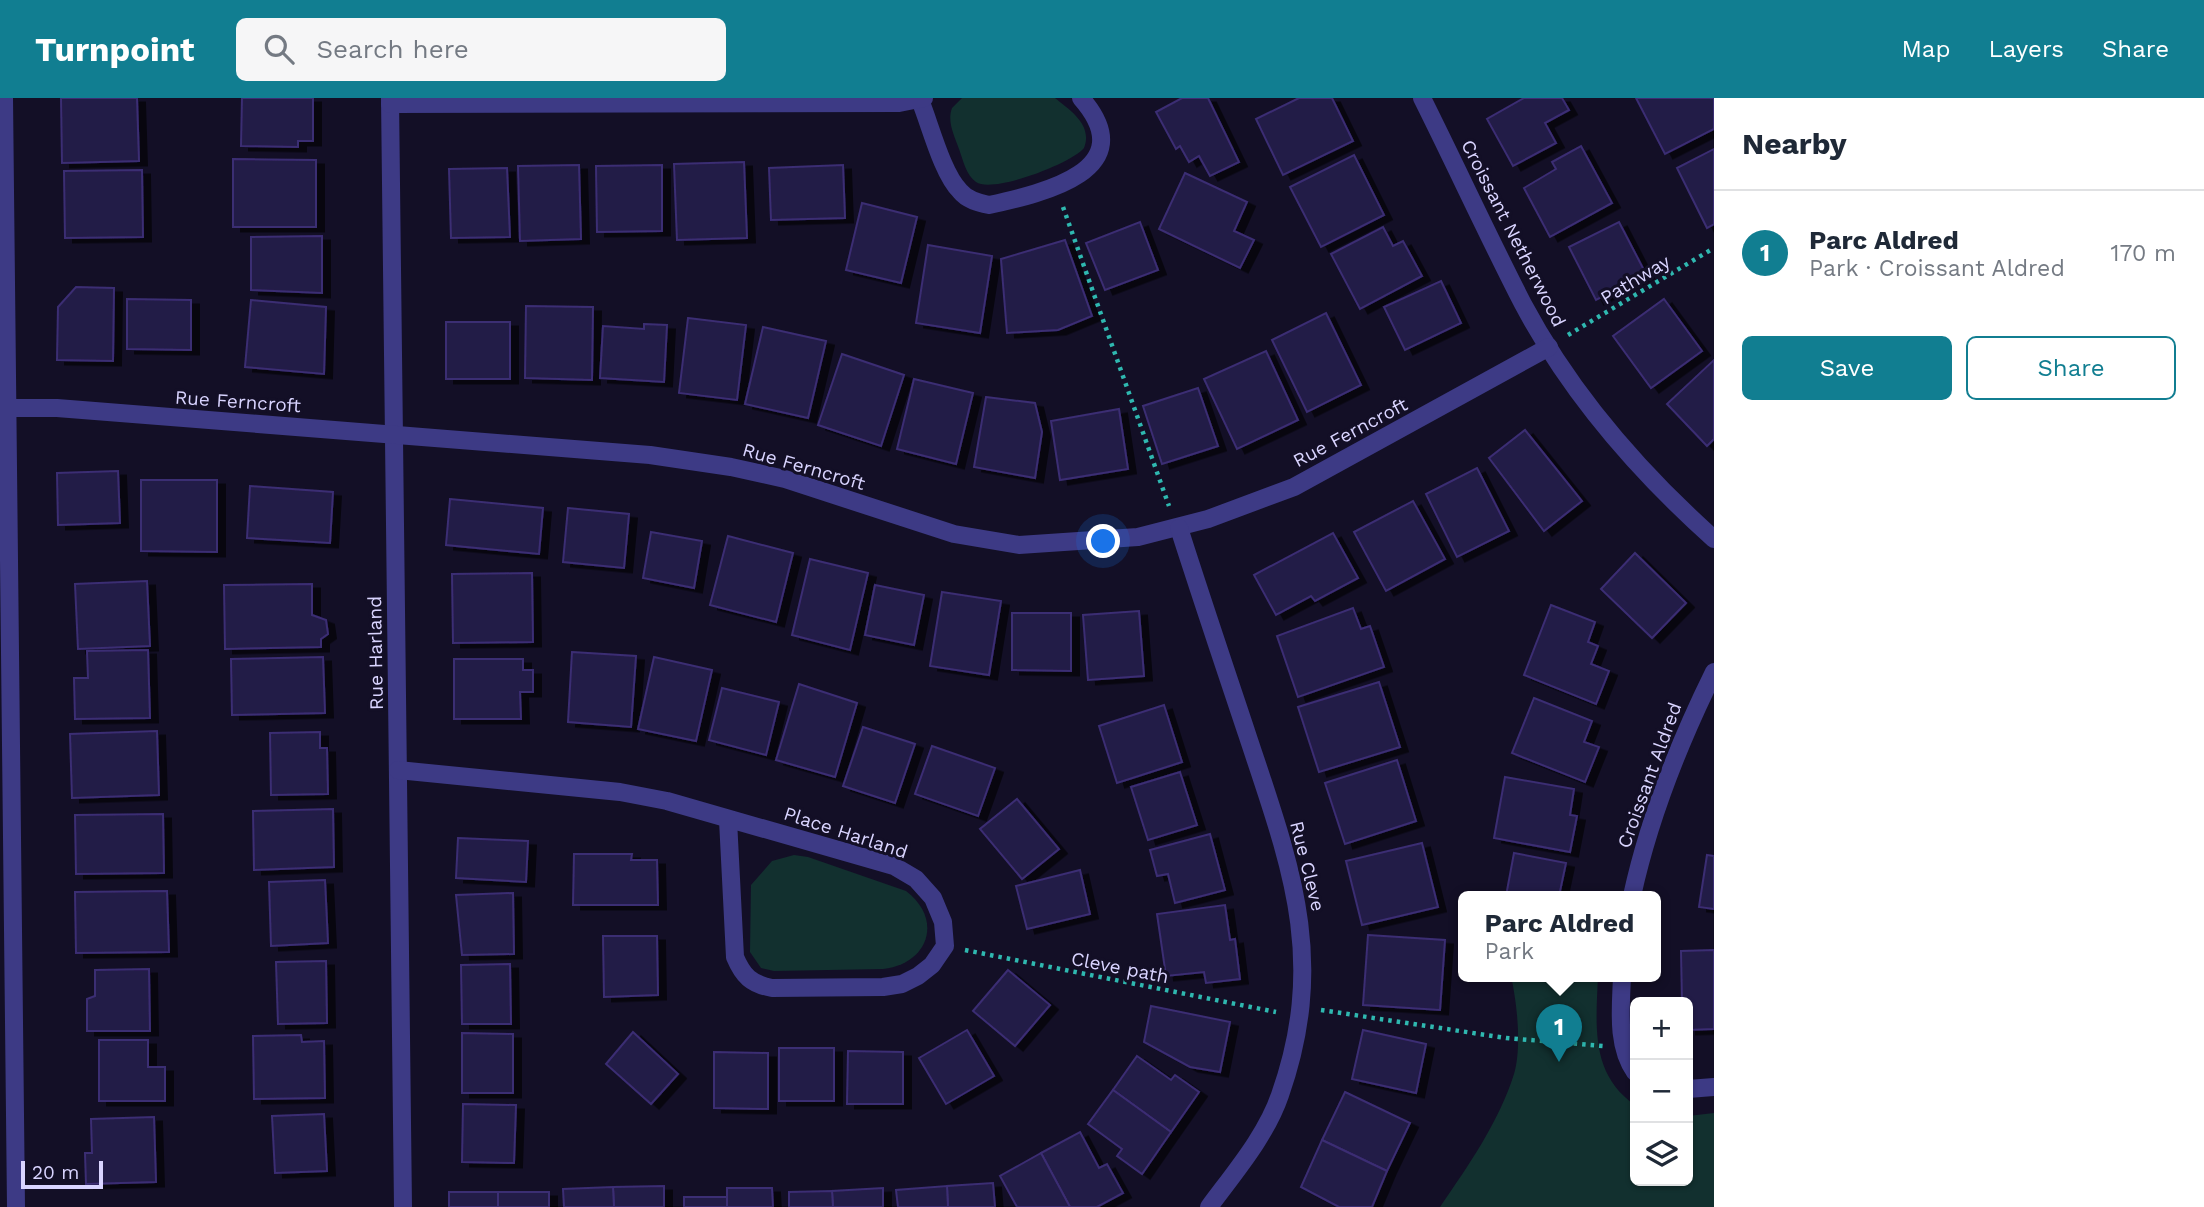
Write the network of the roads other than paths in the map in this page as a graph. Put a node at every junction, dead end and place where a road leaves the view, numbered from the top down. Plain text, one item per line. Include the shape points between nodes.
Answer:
1 (4, 98) edge
2 (1081, 98) edge
3 (1422, 98) edge
4 (922, 99) edge
5 (390, 101) edge
6 (1549, 347) junction
7 (4, 408) edge
8 (393, 434) junction
9 (1179, 528) junction
10 (1714, 539) edge
11 (1714, 672) edge
12 (398, 770) junction
13 (728, 820) junction
14 (1633, 891) edge
15 (1622, 982) edge
16 (1630, 1064) edge
17 (1714, 1087) edge
18 (1693, 1089) edge
19 (16, 1207) edge
20 (403, 1207) edge
21 (1209, 1207) edge

1 - 7 street
2 - 4 street via 1100,130 1094,163 1080,177 989,205 960,192 951,178
3 - 6 street, Croissant Netherwood via 1524,306
4 - 5 street via 899,103
5 - 8 street, Rue Harland
6 - 9 street, Rue Ferncroft via 1294,487
6 - 10 street, Croissant Netherwood via 1607,430 1653,482
7 - 8 street, Rue Ferncroft
7 - 19 street
8 - 9 street, Rue Ferncroft via 650,455 731,467 954,534 1019,545 1138,537
8 - 12 street, Rue Harland
9 - 21 street, Rue Cleve via 1289,858 1302,930 1298,1026 1279,1097 1255,1142
11 - 14 street, Croissant Aldred via 1667,779
12 - 13 street, Place Harland via 620,792
12 - 20 street, Rue Harland
13 - 13 street, Place Harland via 735,957 742,973 755,985 902,984 932,965 945,946 943,922 933,898 916,879 885,864
15 - 16 street via 1622,1035
17 - 18 street

